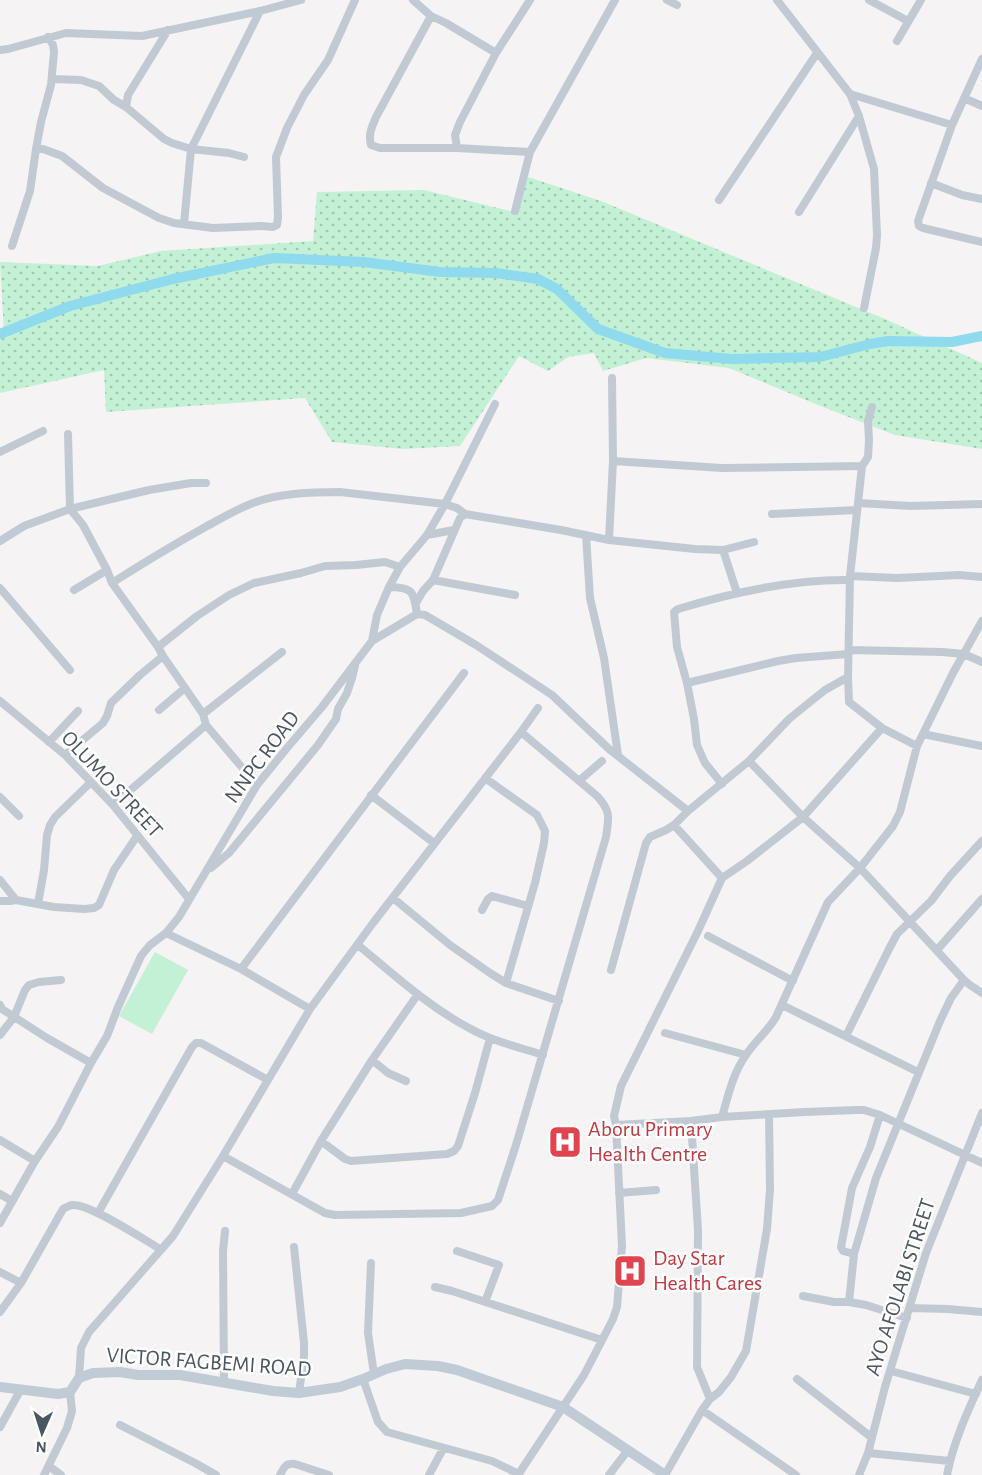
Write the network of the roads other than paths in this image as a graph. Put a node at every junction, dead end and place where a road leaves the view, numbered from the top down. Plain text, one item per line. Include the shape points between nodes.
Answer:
1 (301, 0) edge
2 (355, 0) edge
3 (413, 0) edge
4 (530, 0) edge
5 (615, 0) edge
6 (667, 0) edge
7 (777, 0) edge
8 (869, 0) edge
9 (921, 0) edge
10 (676, 5) dead end
11 (260, 11) junction
12 (431, 16) junction
13 (908, 21) junction
14 (168, 30) junction
15 (48, 38) junction
16 (897, 41) dead end
17 (0, 50) edge
18 (496, 53) junction
19 (817, 53) junction
20 (982, 59) edge
21 (52, 80) junction
22 (849, 94) junction
23 (964, 98) junction
24 (982, 106) edge
25 (126, 107) junction
26 (859, 116) junction
27 (952, 125) junction
28 (457, 148) junction
29 (36, 149) junction
30 (191, 149) junction
31 (530, 152) junction
32 (244, 157) dead end
33 (931, 183) junction
34 (982, 199) edge
35 (719, 200) dead end
36 (515, 211) dead end
37 (799, 212) dead end
38 (184, 224) junction
39 (982, 242) edge
40 (12, 246) dead end
41 (864, 308) dead end
42 (612, 378) dead end
43 (495, 404) dead end
44 (872, 407) dead end
45 (44, 431) dead end
46 (68, 434) dead end
47 (0, 452) edge
48 (613, 460) junction
49 (862, 466) junction
50 (206, 483) dead end
51 (445, 504) junction
52 (982, 504) edge
53 (858, 506) junction
54 (70, 509) junction
55 (465, 513) junction
56 (772, 514) dead end
57 (454, 530) junction
58 (427, 535) junction
59 (586, 535) junction
60 (609, 540) junction
61 (0, 541) edge
62 (754, 542) dead end
63 (723, 549) junction
64 (400, 567) junction
65 (107, 570) junction
66 (982, 577) edge
67 (850, 578) junction
68 (433, 580) junction
69 (112, 583) junction
70 (389, 587) junction
71 (0, 588) edge
72 (74, 590) dead end
73 (737, 593) junction
74 (516, 595) dead end
75 (416, 603) junction
76 (417, 614) junction
77 (982, 621) edge
78 (372, 642) junction
79 (158, 646) junction
80 (282, 652) dead end
81 (849, 652) junction
82 (964, 654) junction
83 (163, 656) junction
84 (982, 662) edge
85 (355, 664) junction
86 (70, 670) dead end
87 (464, 673) dead end
88 (848, 677) junction
89 (687, 683) junction
90 (185, 688) junction
91 (1, 704) edge
92 (322, 707) junction
93 (538, 708) dead end
94 (159, 710) dead end
95 (338, 710) junction
96 (78, 711) dead end
97 (203, 714) junction
98 (206, 725) junction
99 (882, 728) junction
100 (521, 732) junction
101 (923, 734) junction
102 (49, 742) junction
103 (917, 746) junction
104 (982, 746) edge
105 (65, 755) junction
106 (618, 755) junction
107 (602, 761) dead end
108 (749, 761) junction
109 (485, 778) junction
110 (580, 780) junction
111 (91, 782) junction
112 (722, 784) junction
113 (257, 785) junction
114 (371, 795) junction
115 (0, 796) edge
116 (113, 805) junction
117 (688, 811) junction
118 (19, 816) dead end
119 (803, 816) junction
120 (674, 825) junction
121 (136, 836) junction
122 (982, 841) edge
123 (434, 843) junction
124 (860, 868) junction
125 (206, 872) junction
126 (722, 878) junction
127 (0, 880) edge
128 (393, 898) junction
129 (189, 899) junction
130 (982, 899) edge
131 (16, 900) junction
132 (0, 901) edge
133 (38, 904) junction
134 (528, 906) junction
135 (482, 910) dead end
136 (911, 922) junction
137 (166, 933) junction
138 (708, 936) dead end
139 (357, 945) junction
140 (937, 950) junction
141 (241, 969) junction
142 (611, 970) dead end
143 (61, 980) dead end
144 (964, 980) junction
145 (793, 981) junction
146 (506, 983) junction
147 (982, 993) edge
148 (418, 994) junction
149 (559, 1000) junction
150 (782, 1005) junction
151 (1, 1008) edge
152 (310, 1010) junction
153 (14, 1017) junction
154 (665, 1034) dead end
155 (0, 1035) edge
156 (846, 1036) junction
157 (490, 1038) junction
158 (746, 1054) junction
159 (543, 1055) junction
160 (372, 1059) junction
161 (91, 1063) junction
162 (918, 1072) junction
163 (268, 1080) junction
164 (406, 1081) dead end
165 (982, 1113) edge
166 (769, 1115) junction
167 (880, 1115) junction
168 (722, 1117) junction
169 (691, 1121) junction
170 (898, 1123) junction
171 (616, 1125) junction
172 (0, 1140) edge
173 (321, 1141) junction
174 (966, 1155) junction
175 (223, 1156) junction
176 (35, 1161) junction
177 (982, 1163) edge
178 (656, 1190) dead end
179 (619, 1193) junction
180 (0, 1194) edge
181 (292, 1194) junction
182 (12, 1202) junction
183 (98, 1213) junction
184 (0, 1223) edge
185 (225, 1231) dead end
186 (294, 1247) dead end
187 (160, 1249) junction
188 (456, 1251) dead end
189 (854, 1254) junction
190 (371, 1263) dead end
191 (0, 1272) edge
192 (21, 1283) junction
193 (435, 1287) dead end
194 (804, 1296) dead end
195 (485, 1302) junction
196 (849, 1302) junction
197 (910, 1308) junction
198 (0, 1312) edge
199 (982, 1312) edge
200 (907, 1318) junction
201 (602, 1340) junction
202 (891, 1371) junction
203 (369, 1376) junction
204 (79, 1378) junction
205 (797, 1379) dead end
206 (982, 1380) edge
207 (224, 1382) junction
208 (0, 1387) edge
209 (21, 1389) junction
210 (69, 1392) junction
211 (299, 1393) junction
212 (976, 1394) junction
213 (710, 1399) junction
214 (563, 1407) junction
215 (702, 1410) junction
216 (120, 1425) dead end
217 (0, 1427) edge
218 (871, 1437) junction
219 (443, 1449) junction
220 (628, 1450) junction
221 (868, 1453) junction
222 (950, 1461) junction
223 (49, 1466) junction
224 (44, 1475) edge
225 (61, 1475) edge
226 (216, 1475) edge
227 (280, 1475) edge
228 (329, 1475) edge
229 (429, 1475) edge
230 (519, 1475) edge
231 (609, 1475) edge
232 (665, 1475) edge
233 (796, 1475) edge
234 (859, 1475) edge
235 (947, 1475) edge

1 - 11 street
2 - 38 street via 328,60 287,128 276,157 277,225 213,228
3 - 12 street
4 - 18 street
5 - 31 street
6 - 10 street
7 - 19 street
8 - 13 street
9 - 13 street
11 - 14 street
11 - 30 street
12 - 18 street
12 - 28 street via 376,117 369,138 371,145 380,148
13 - 16 street
14 - 15 street via 142,36 66,33
14 - 25 street via 128,95
15 - 17 street
15 - 21 street via 54,48
18 - 28 street via 460,122 455,135
19 - 22 street
19 - 35 street
20 - 23 street
21 - 25 street via 89,82
21 - 29 street
22 - 26 street
22 - 27 street
23 - 24 street
23 - 27 street
25 - 30 street via 164,139
26 - 37 street
26 - 41 street via 874,169 877,235
27 - 33 street
28 - 31 street
29 - 38 street via 62,156 103,188 139,208
29 - 40 street via 30,191
30 - 32 street
30 - 38 street
31 - 36 street
33 - 34 street
33 - 39 street via 919,226
42 - 48 street
43 - 51 street, NNPC ROAD
44 - 49 street via 868,456
45 - 47 street
46 - 54 street
48 - 49 street via 722,468
48 - 60 street
49 - 53 street
50 - 54 street via 149,490
51 - 55 street
51 - 58 street, NNPC ROAD
51 - 69 street via 340,492 271,498 253,503 170,546
52 - 53 street
53 - 56 street
53 - 67 street
54 - 61 street via 24,526
54 - 65 street
55 - 57 street
55 - 59 street
57 - 58 street
57 - 68 street
58 - 64 street, NNPC ROAD
59 - 60 street
59 - 106 street via 590,598 604,658
60 - 63 street
62 - 63 street
63 - 73 street
64 - 70 street, NNPC ROAD
64 - 79 street via 385,562 325,566 254,584 229,595
65 - 69 street
65 - 72 street
66 - 67 street
67 - 73 street
67 - 81 street
68 - 74 street
68 - 75 street
69 - 79 street
70 - 75 street via 410,591
70 - 78 street, NNPC ROAD via 377,615
71 - 86 street
73 - 89 street via 674,612 677,647
75 - 76 street
76 - 78 street
76 - 106 street via 476,645 552,695
77 - 82 street
78 - 85 street, NNPC ROAD
79 - 83 street
80 - 97 street
81 - 82 street
81 - 88 street
81 - 89 street via 778,661
82 - 84 street
82 - 101 street
83 - 90 street
83 - 105 street via 111,703 102,723
85 - 92 street, NNPC ROAD
85 - 95 street
87 - 114 street
88 - 99 street via 849,702
88 - 108 street via 789,719
89 - 112 street via 696,745
90 - 94 street
90 - 97 street
91 - 102 street, OLUMO STREET
92 - 95 street
92 - 113 street, NNPC ROAD
93 - 100 street
95 - 125 street via 318,745 275,799 229,853
96 - 102 street
97 - 98 street
98 - 113 street
98 - 116 street
99 - 103 street
99 - 119 street
100 - 109 street
100 - 110 street
101 - 103 street
101 - 104 street
102 - 105 street, OLUMO STREET
103 - 124 street via 900,812
105 - 111 street, OLUMO STREET
106 - 117 street
107 - 110 street
108 - 112 street
108 - 119 street
109 - 123 street
109 - 134 street via 537,815 545,831
110 - 149 street via 607,808 608,819
111 - 116 street, OLUMO STREET
111 - 133 street via 50,825
112 - 117 street
113 - 125 street, NNPC ROAD
114 - 123 street
114 - 141 street
115 - 118 street
116 - 121 street, OLUMO STREET
117 - 120 street
119 - 124 street
119 - 126 street
120 - 126 street
120 - 142 street via 646,843
121 - 129 street, OLUMO STREET
121 - 133 street via 114,870 99,906 84,909
122 - 136 street
123 - 128 street
124 - 136 street
124 - 145 street via 828,902
125 - 129 street, NNPC ROAD
126 - 171 street via 621,1086 614,1116
127 - 131 street
128 - 139 street
128 - 146 street via 450,945
129 - 137 street, NNPC ROAD
130 - 140 street
131 - 132 street
131 - 133 street
134 - 135 street via 492,896
134 - 146 street
136 - 140 street
136 - 156 street via 897,934
137 - 141 street
137 - 161 street, NNPC ROAD via 141,956 107,1036
138 - 145 street
139 - 148 street
139 - 152 street
140 - 144 street
141 - 152 street
143 - 153 street via 29,985
144 - 147 street
144 - 162 street
145 - 150 street
146 - 149 street
148 - 157 street
148 - 160 street
149 - 159 street
150 - 156 street
150 - 158 street via 772,1025
151 - 153 street
152 - 163 street
153 - 155 street
153 - 161 street
154 - 158 street
156 - 162 street
157 - 159 street
157 - 173 street via 454,1151 351,1161
158 - 168 street via 733,1079
159 - 181 street via 498,1200 492,1206 461,1213 335,1215
160 - 164 street via 388,1073
160 - 173 street
161 - 176 street, NNPC ROAD via 58,1127
162 - 170 street
163 - 175 street
163 - 183 street via 196,1043
165 - 174 street, AYO AFOLABI STREET
166 - 167 street via 864,1110
166 - 168 street
166 - 213 street via 767,1229 746,1352 731,1377
167 - 170 street
167 - 189 street via 852,1188 841,1247
168 - 169 street
169 - 171 street
169 - 213 street via 698,1230 697,1367
170 - 174 street
170 - 189 street via 876,1178
171 - 179 street
172 - 176 street
173 - 181 street
174 - 177 street
174 - 197 street, AYO AFOLABI STREET via 926,1253
175 - 181 street
175 - 187 street via 173,1236
176 - 182 street, NNPC ROAD
178 - 179 street
179 - 201 street via 619,1294 613,1319
180 - 182 street
182 - 184 street, NNPC ROAD
183 - 187 street
183 - 192 street via 74,1205 63,1209
185 - 207 street
186 - 211 street via 304,1343
187 - 204 street via 89,1332 81,1348
188 - 195 street via 499,1265
189 - 196 street
190 - 203 street
191 - 192 street
192 - 198 street
193 - 195 street
194 - 196 street
195 - 201 street
196 - 200 street
197 - 199 street
197 - 200 street, AYO AFOLABI STREET
200 - 202 street, AYO AFOLABI STREET
201 - 214 street
202 - 212 street
202 - 218 street, AYO AFOLABI STREET
203 - 211 street, VICTOR FAGBEMI ROAD via 330,1389
203 - 214 street, VICTOR FAGBEMI ROAD via 405,1364 438,1366
203 - 219 street via 378,1422 387,1432
204 - 207 street, VICTOR FAGBEMI ROAD via 120,1372
204 - 210 street
205 - 218 street
206 - 212 street
207 - 211 street, VICTOR FAGBEMI ROAD
208 - 209 street
209 - 210 street
209 - 217 street
210 - 223 street via 72,1411
212 - 222 street
213 - 215 street
214 - 220 street, VICTOR FAGBEMI ROAD
214 - 230 street
215 - 232 street
215 - 233 street
216 - 226 street
218 - 221 street, AYO AFOLABI STREET
219 - 229 street
219 - 230 street via 492,1461
220 - 231 street
220 - 232 street, VICTOR FAGBEMI ROAD
221 - 222 street
221 - 234 street, AYO AFOLABI STREET
222 - 235 street
223 - 224 street
223 - 225 street
227 - 228 street via 289,1464

